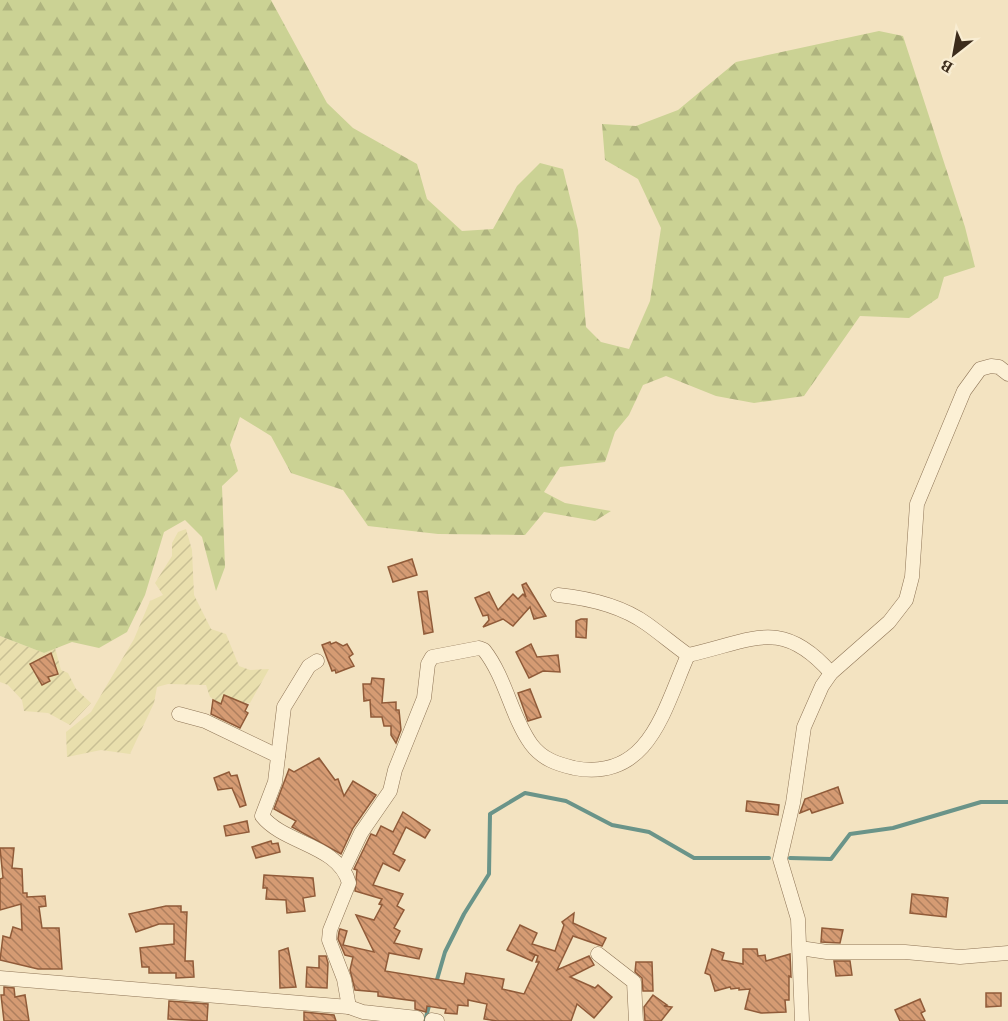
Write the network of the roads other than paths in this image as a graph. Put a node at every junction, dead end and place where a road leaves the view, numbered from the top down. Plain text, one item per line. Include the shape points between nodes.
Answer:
1 (1008, 375) edge
2 (558, 595) dead end
3 (688, 655) junction
4 (317, 662) dead end
5 (831, 673) junction
6 (179, 714) dead end
7 (278, 756) junction
8 (344, 869) junction
9 (800, 948) junction
10 (1008, 953) edge
11 (598, 954) dead end
12 (0, 978) edge
13 (349, 1007) junction
14 (417, 1018) dead end
15 (636, 1021) edge
16 (802, 1021) edge

1 - 5 street via 999,367 980,369 964,391 917,504 912,577 906,600 889,622
2 - 3 street via 577,597 636,617
3 - 5 street via 780,636 811,651
3 - 8 street via 646,746 613,768 583,769 546,759 532,746 484,650 432,657 424,698 390,791 361,833
4 - 7 street via 309,666 284,707
5 - 9 street via 804,727 780,859 798,919
6 - 7 street via 205,721
7 - 8 street via 275,782 262,816 269,825
8 - 13 street via 349,883 329,940 337,956
9 - 10 street via 960,957
9 - 16 street
11 - 15 street via 634,982
12 - 13 street
13 - 14 street

